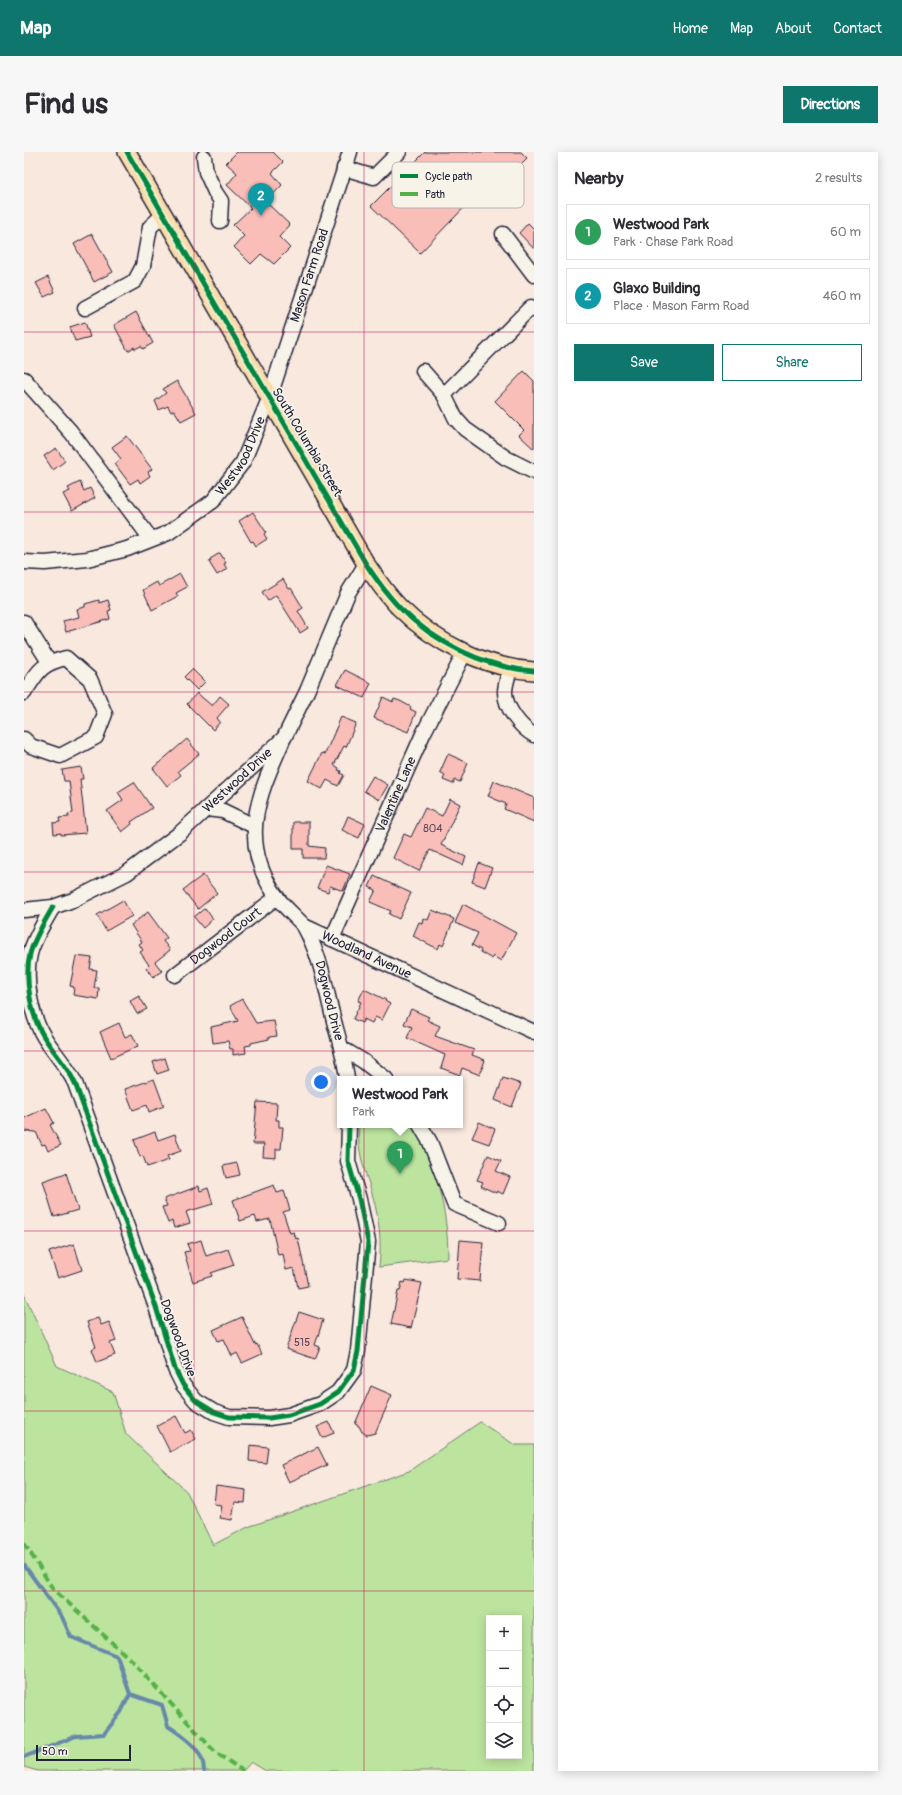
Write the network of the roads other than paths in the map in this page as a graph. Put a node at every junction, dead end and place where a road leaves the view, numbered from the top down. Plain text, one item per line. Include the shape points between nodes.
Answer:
1 (127, 152) edge
2 (350, 152) edge
3 (399, 152) edge
4 (205, 154) edge
5 (344, 168) junction
6 (163, 215) junction
7 (220, 221) dead end
8 (503, 234) dead end
9 (534, 275) edge
10 (533, 307) edge
11 (85, 308) dead end
12 (423, 371) dead end
13 (24, 379) edge
14 (444, 395) junction
15 (269, 399) junction
16 (534, 472) edge
17 (151, 539) junction
18 (24, 562) edge
19 (366, 564) junction
20 (24, 622) edge
21 (465, 652) junction
22 (49, 662) junction
23 (510, 667) junction
24 (534, 671) edge
25 (24, 693) edge
26 (534, 736) edge
27 (284, 738) junction
28 (24, 739) edge
29 (206, 809) junction
30 (254, 826) junction
31 (277, 897) junction
32 (53, 907) junction
33 (24, 910) edge
34 (304, 926) junction
35 (332, 939) junction
36 (26, 973) edge
37 (175, 975) dead end
38 (534, 1032) edge
39 (343, 1049) junction
40 (347, 1076) edge
41 (382, 1076) edge
42 (349, 1128) edge
43 (422, 1128) edge
44 (499, 1222) dead end

1 - 6 main road, South Columbia Street
2 - 5 street, Mason Farm Road
3 - 5 street via 374,177
4 - 7 street via 206,172 214,192 221,201
5 - 15 street, Mason Farm Road
6 - 11 street via 150,227 143,266 135,281
6 - 15 main road, South Columbia Street
8 - 9 street
10 - 14 street
12 - 14 street
13 - 17 street via 71,432
14 - 16 street via 456,419 466,429 506,458
15 - 17 street, Westwood Drive via 243,462 213,502 168,533
15 - 19 main road, South Columbia Street
17 - 18 street, Westwood Drive via 127,549 87,559
19 - 21 main road, South Columbia Street via 400,608 437,638
19 - 27 street, Westwood Drive via 348,593 307,691
20 - 22 street
21 - 23 main road, South Columbia Street
21 - 35 street, Valentine Lane via 424,734
22 - 25 street via 38,672
22 - 28 street via 66,658 90,679 105,714 96,737 60,756 31,746
23 - 24 main road, South Columbia Street
23 - 26 street via 505,693 510,709 526,731
27 - 29 street, Westwood Drive
27 - 30 street, Woodland Avenue via 262,787
29 - 30 street via 223,811
29 - 32 street, Westwood Drive via 152,856 127,873
30 - 31 street, Woodland Avenue via 259,860 265,877
31 - 34 street, Woodland Avenue
31 - 37 street, Dogwood Court
32 - 33 street, Westwood Drive
32 - 36 street, Dogwood Drive via 30,954
34 - 35 street, Woodland Avenue
34 - 39 street, Dogwood Drive via 315,946
35 - 38 street, Woodland Avenue
36 - 42 street, Dogwood Drive via 29,998 36,1020 44,1037 68,1068 75,1083 156,1308 175,1369 183,1385 196,1401 214,1412 229,1417 269,1418 289,1415 320,1404 338,1392 354,1370 368,1242 348,1161
39 - 40 street, Dogwood Drive
39 - 41 street
43 - 44 street via 430,1142 454,1204

